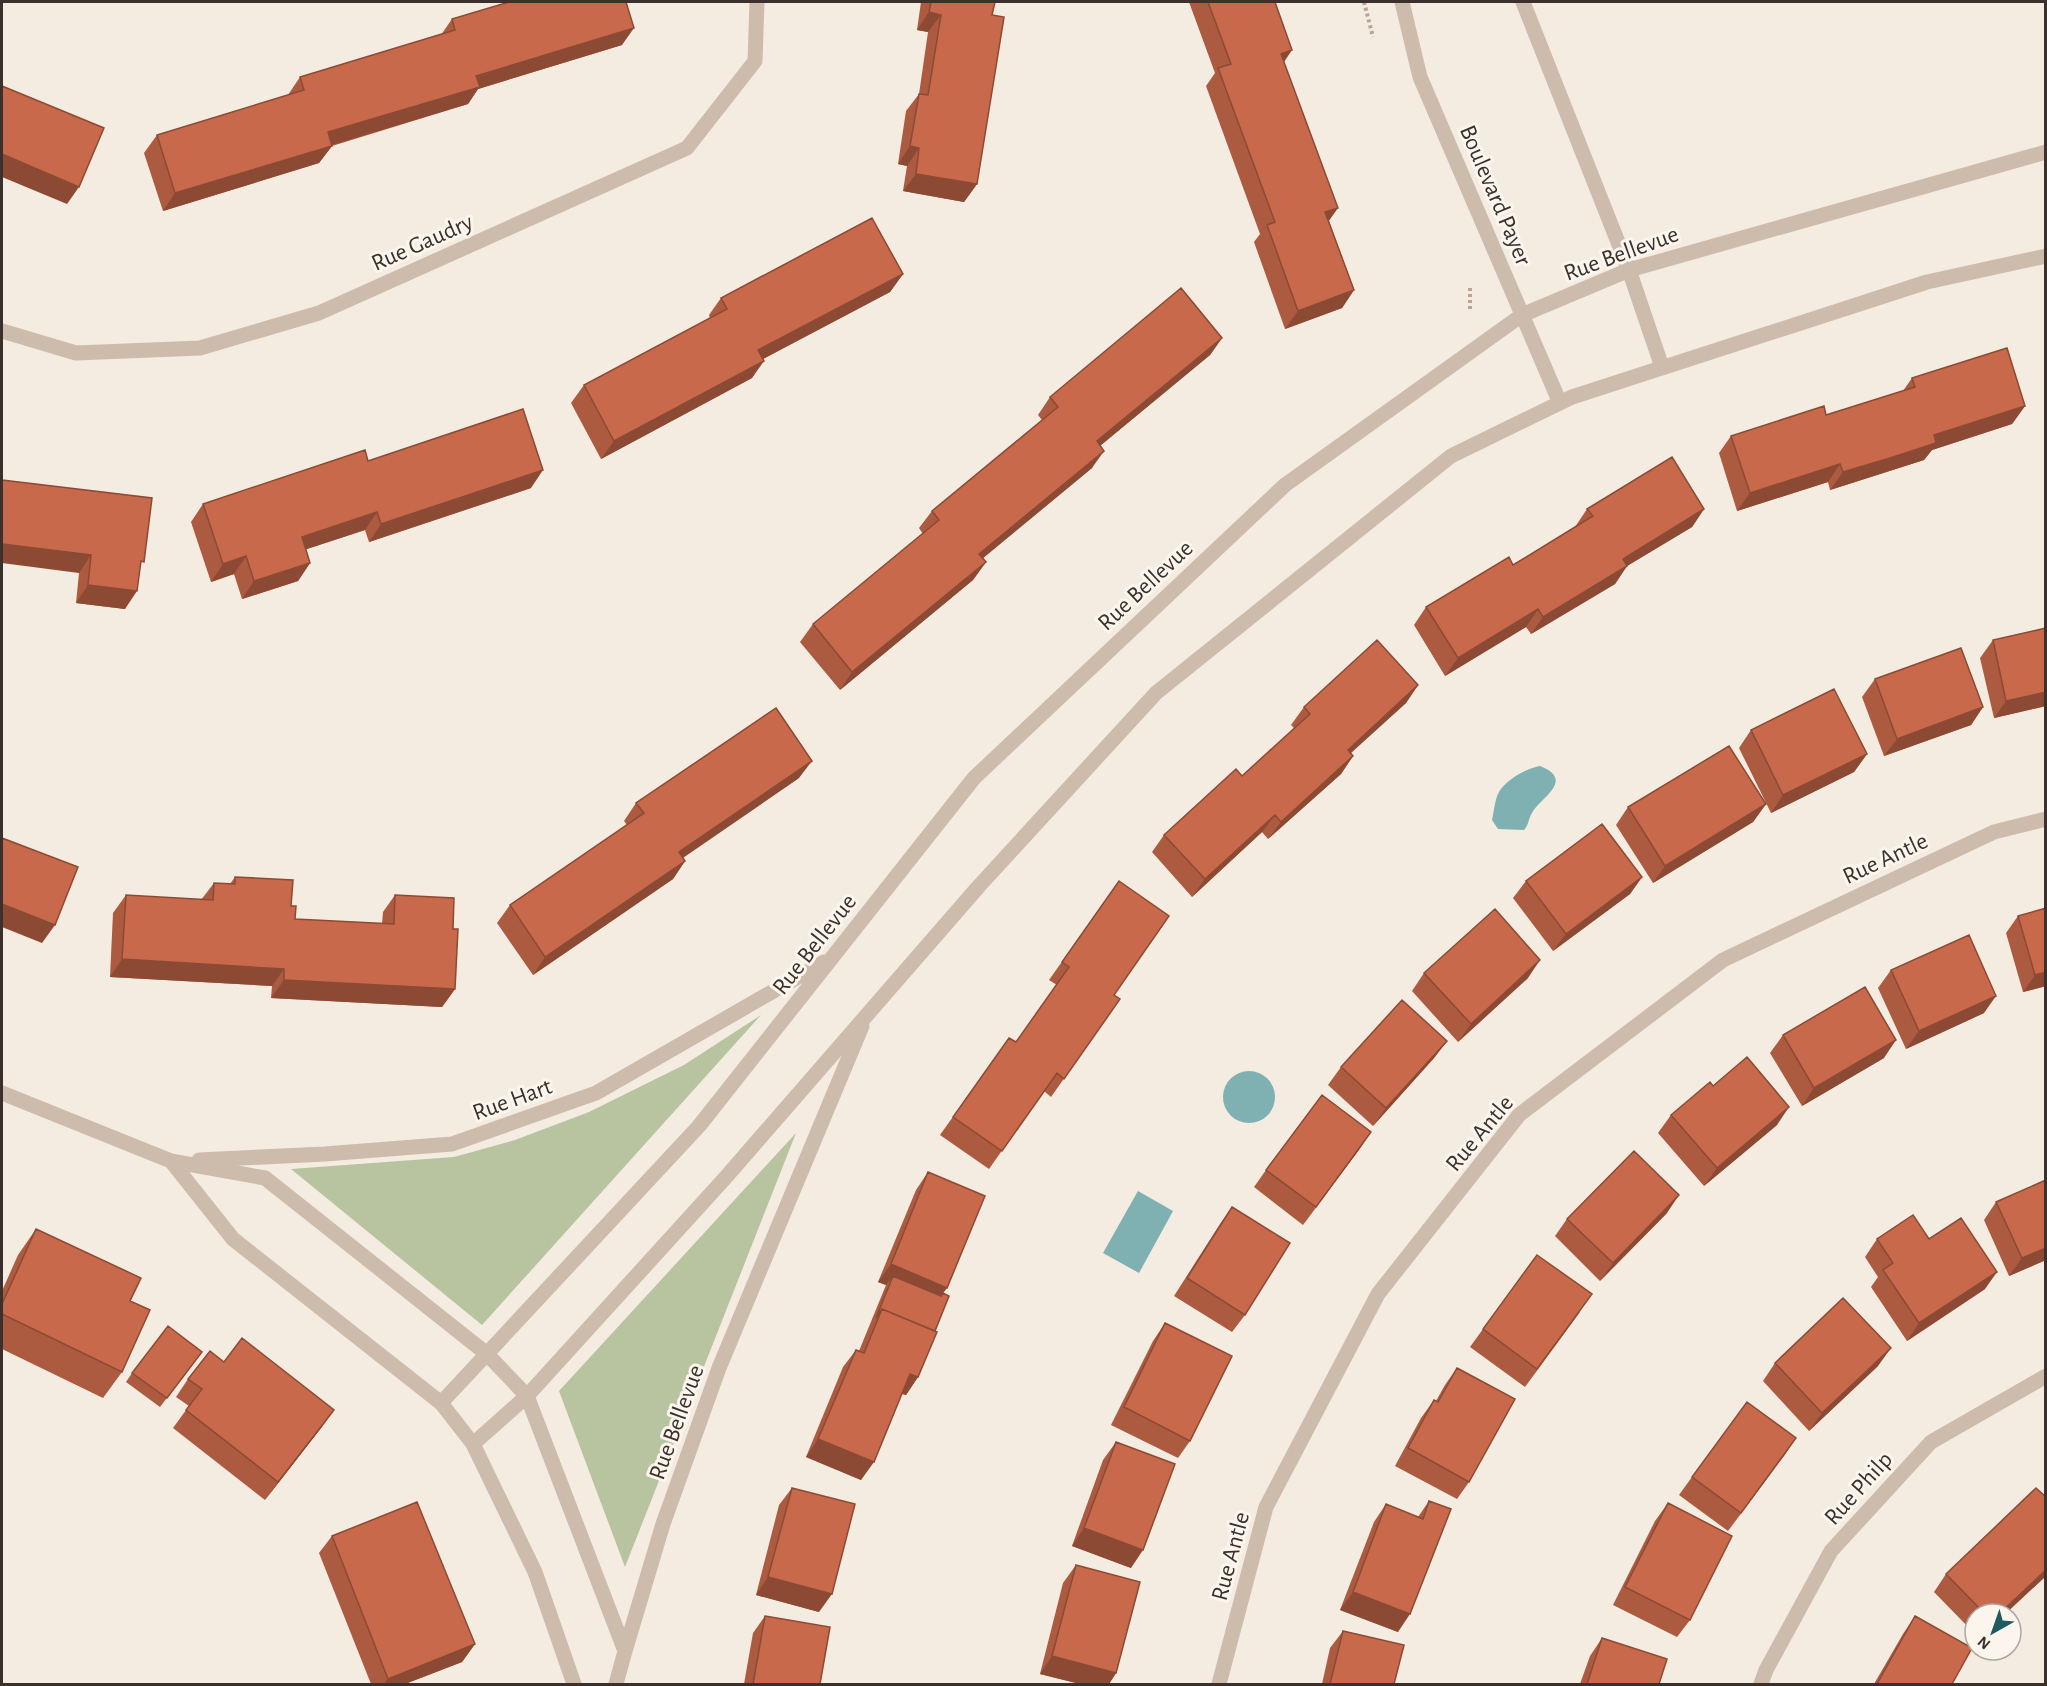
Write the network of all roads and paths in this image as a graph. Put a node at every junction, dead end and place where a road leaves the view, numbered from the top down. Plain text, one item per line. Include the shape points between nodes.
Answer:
1 (757, 2) edge
2 (1402, 2) edge
3 (1523, 2) edge
4 (2046, 152) edge
5 (2046, 256) edge
6 (1629, 270) junction
7 (1522, 315) junction
8 (2, 331) edge
9 (1662, 367) junction
10 (1560, 403) junction
11 (2046, 819) edge
12 (832, 958) junction
13 (867, 1013) junction
14 (2, 1093) edge
15 (171, 1161) junction
16 (488, 1354) junction
17 (2046, 1376) edge
18 (527, 1396) junction
19 (441, 1403) junction
20 (473, 1444) junction
21 (625, 1651) junction
22 (574, 1684) edge
23 (616, 1684) edge
24 (1219, 1684) edge
25 (1761, 1684) edge

1 - 8 street, Rue Gaudry via 755,61 687,148 319,313 200,348 76,353
2 - 7 street, Boulevard Payer via 1420,76
3 - 6 street
4 - 6 street, Rue Bellevue
5 - 9 street, Rue Bellevue via 1927,282
6 - 7 street, Rue Bellevue
6 - 9 street
7 - 10 street, Boulevard Payer
7 - 12 street, Rue Bellevue via 1285,485 974,778
9 - 10 street, Rue Bellevue
10 - 13 street, Rue Bellevue via 1451,456 1156,693
11 - 24 street, Rue Antle via 1994,832 1724,960 1519,1115 1378,1294 1287,1466 1266,1507
12 - 15 street, Rue Hart via 596,1093 452,1144
12 - 16 street, Rue Bellevue via 699,1126
13 - 18 street, Rue Bellevue via 726,1177
13 - 21 street, Rue Bellevue via 719,1368 663,1524
14 - 15 street, Rue Hart
15 - 16 street, Rue Hart via 265,1178
15 - 19 street, Rue Hart via 233,1239
16 - 18 street
16 - 19 street, Rue Bellevue
17 - 25 street, Rue Philp via 1931,1442 1831,1551
18 - 20 street, Rue Bellevue
18 - 21 street
19 - 20 street
20 - 22 street via 535,1572
21 - 23 street, Rue Bellevue

